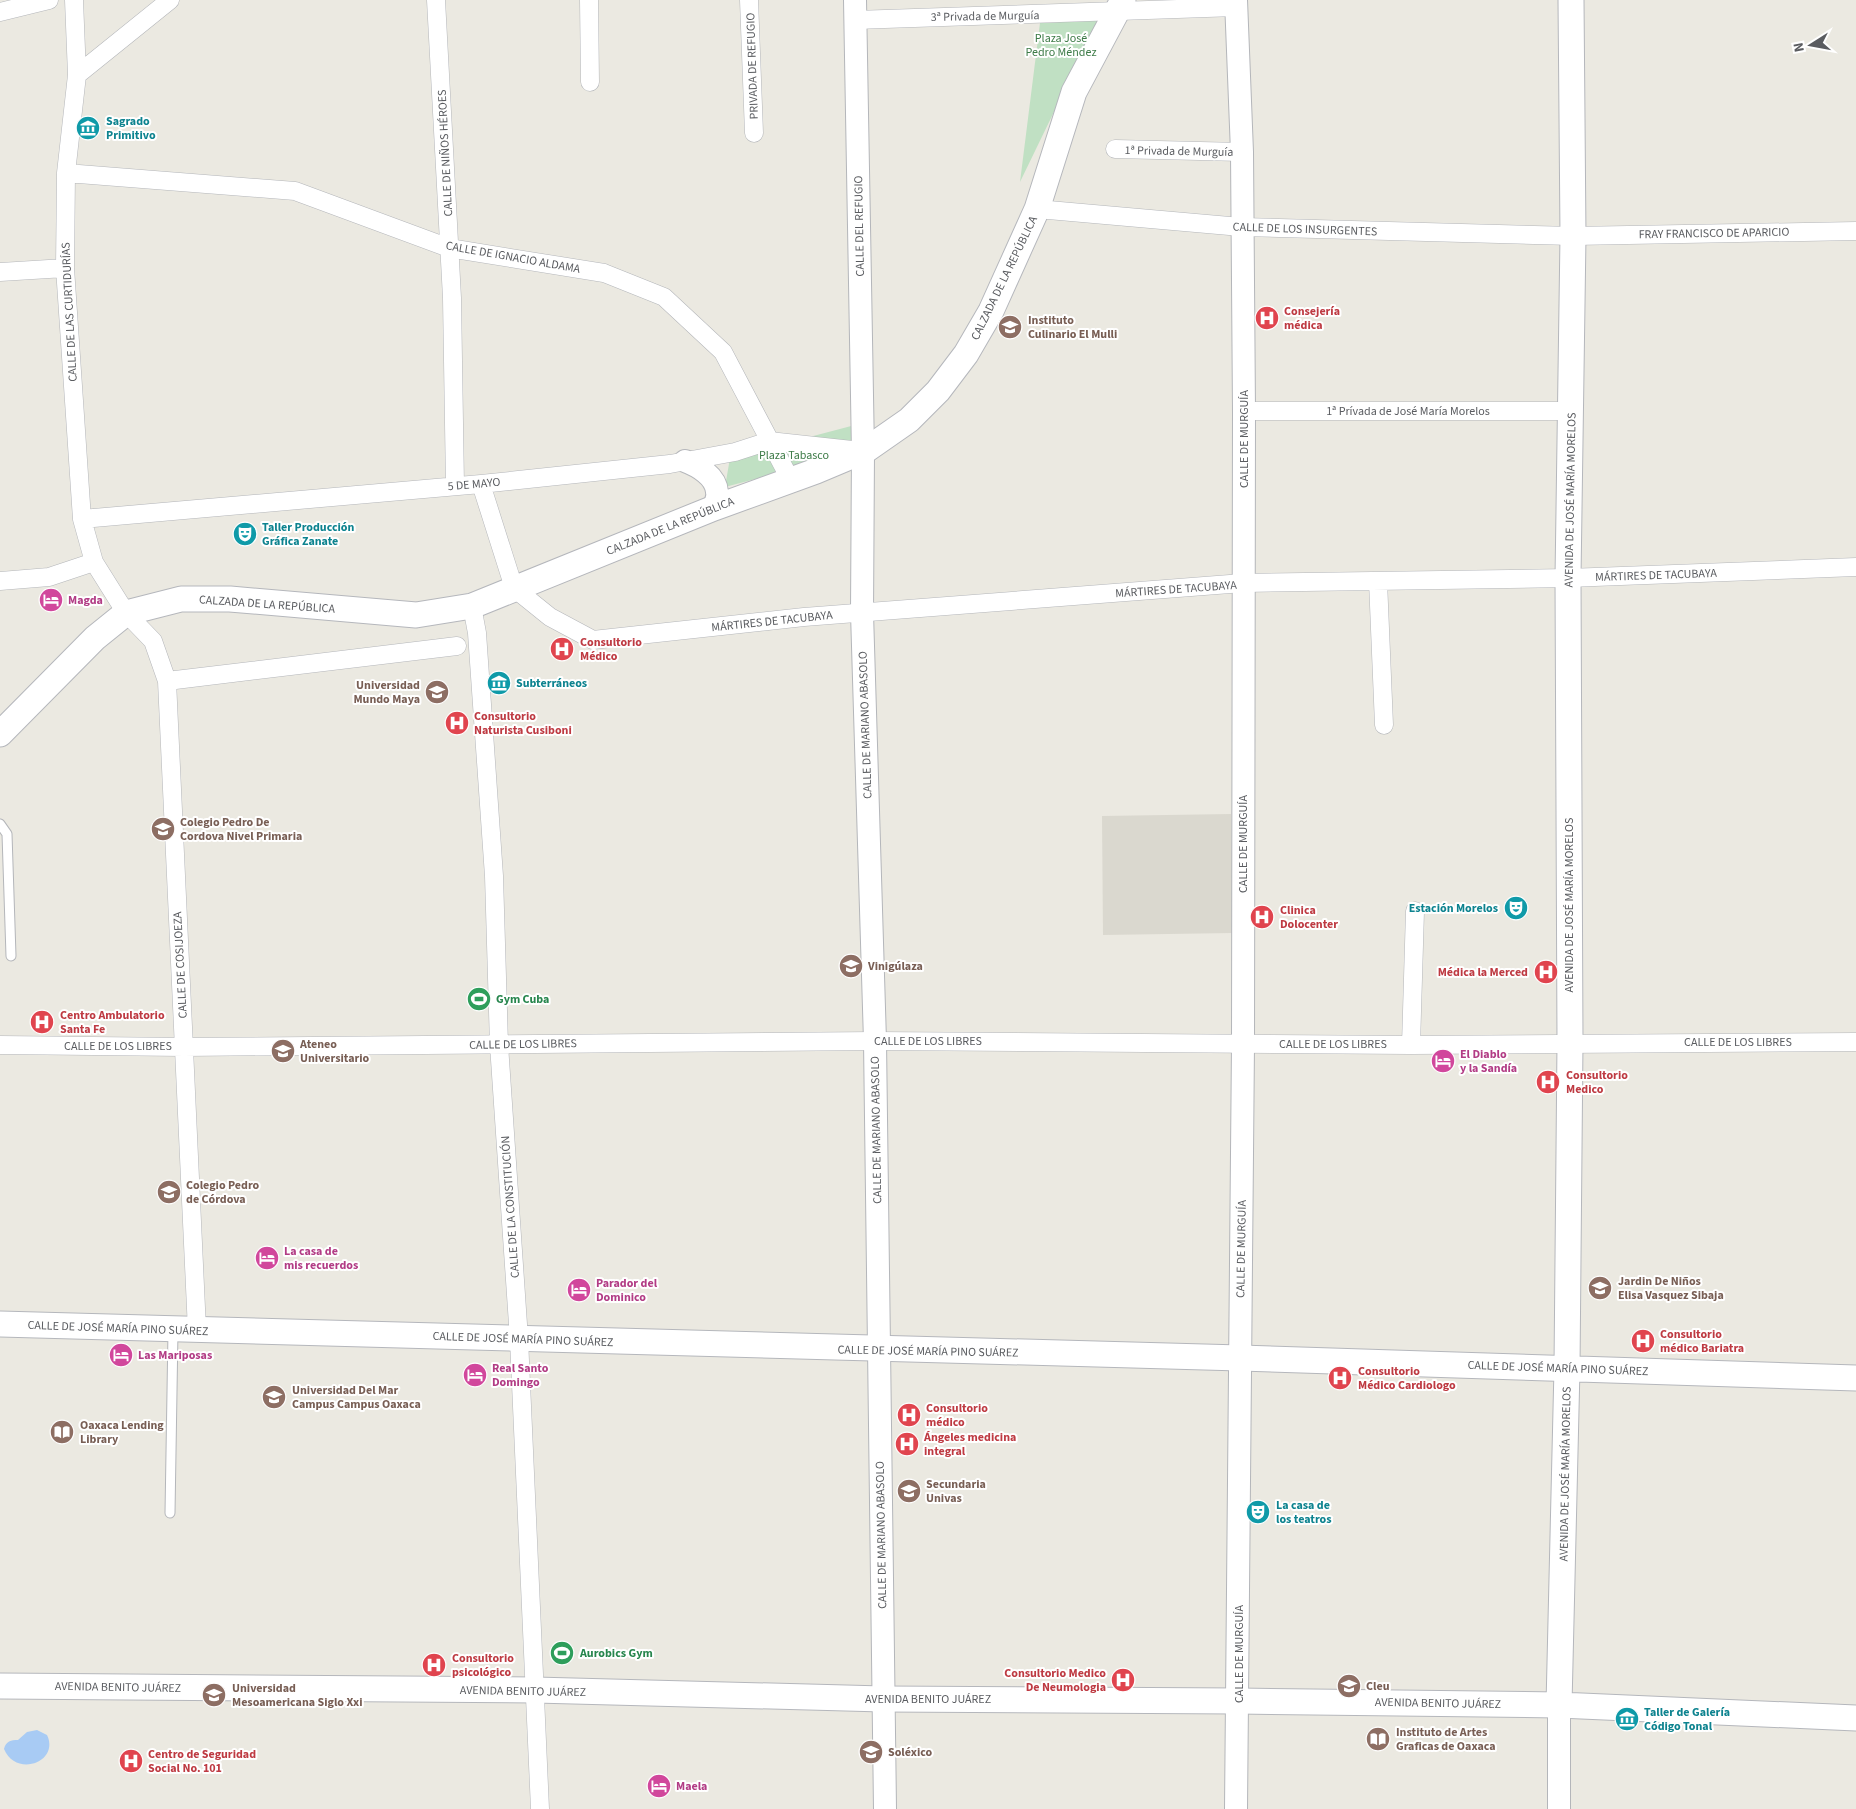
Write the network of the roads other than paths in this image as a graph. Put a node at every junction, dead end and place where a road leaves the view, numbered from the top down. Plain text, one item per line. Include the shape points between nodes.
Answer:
1 (49, 0) edge
2 (74, 0) edge
3 (170, 0) edge
4 (436, 0) edge
5 (588, 0) edge
6 (749, 0) edge
7 (1571, 0) edge
8 (1236, 4) edge
9 (1119, 6) edge
10 (989, 7) edge
11 (855, 10) edge
12 (0, 12) edge
13 (77, 75) junction
14 (590, 82) dead end
15 (754, 133) dead end
16 (1116, 149) dead end
17 (1242, 152) junction
18 (66, 173) junction
19 (1037, 209) junction
20 (1241, 227) junction
21 (1856, 231) edge
22 (1573, 236) junction
23 (449, 248) junction
24 (65, 268) junction
25 (0, 272) edge
26 (1244, 411) junction
27 (1572, 411) junction
28 (769, 441) junction
29 (863, 452) junction
30 (685, 461) junction
31 (790, 479) junction
32 (481, 484) junction
33 (456, 486) junction
34 (714, 508) junction
35 (82, 519) junction
36 (94, 562) junction
37 (1856, 567) edge
38 (1568, 578) junction
39 (1378, 581) junction
40 (0, 582) edge
41 (1243, 583) junction
42 (514, 588) junction
43 (472, 606) junction
44 (126, 613) junction
45 (862, 613) junction
46 (457, 646) dead end
47 (167, 681) junction
48 (1384, 725) dead end
49 (0, 734) edge
50 (0, 824) edge
51 (1415, 911) dead end
52 (11, 956) dead end
53 (875, 1041) junction
54 (1570, 1042) junction
55 (1856, 1042) edge
56 (499, 1044) junction
57 (1243, 1044) junction
58 (0, 1045) edge
59 (1411, 1045) junction
60 (184, 1047) junction
61 (0, 1324) edge
62 (185, 1330) junction
63 (519, 1339) junction
64 (880, 1350) junction
65 (1240, 1358) junction
66 (1567, 1368) junction
67 (1856, 1378) edge
68 (170, 1513) dead end
69 (0, 1686) edge
70 (535, 1690) junction
71 (883, 1699) junction
72 (1238, 1700) junction
73 (1559, 1705) junction
74 (1856, 1718) edge
75 (540, 1809) edge
76 (885, 1809) edge
77 (1236, 1809) edge
78 (1559, 1809) edge

1 - 12 street
2 - 13 street, CALLE DE LAS CURTIDURÍAS
3 - 13 street
4 - 23 street, CALLE DE NIÑOS HÉROES
5 - 14 street
6 - 15 street, PRIVADA DE REFUGIO
7 - 22 main road, AVENIDA DE JOSÉ MARÍA MORELOS
8 - 9 street, 3ª Privada de Murguía
8 - 17 street, CALLE DE MURGUÍA
9 - 10 street, 3ª Privada de Murguía via 1058,10
9 - 19 main road, CALZADA DE LA REPÚBLICA via 1074,92
10 - 11 street, 3ª Privada de Murguía
11 - 29 street, CALLE DEL REFUGIO
13 - 18 street, CALLE DE LAS CURTIDURÍAS
16 - 17 street, 1ª Privada de Murguía
17 - 20 street, CALLE DE MURGUÍA
18 - 23 street, CALLE DE IGNACIO ALDAMA via 295,191
18 - 24 street, CALLE DE LAS CURTIDURÍAS
19 - 20 street, CALLE DE LOS INSURGENTES
19 - 29 main road, CALZADA DE LA REPÚBLICA via 991,310 966,354 938,391 909,420
20 - 22 street, CALLE DE LOS INSURGENTES
20 - 26 street, CALLE DE MURGUÍA
21 - 22 street, FRAY FRANCISCO DE APARICIO
22 - 27 main road, AVENIDA DE JOSÉ MARÍA MORELOS
23 - 28 street, CALLE DE IGNACIO ALDAMA via 604,273 664,297 723,352
23 - 33 street, CALLE DE NIÑOS HÉROES
24 - 25 street
24 - 35 street, CALLE DE LAS CURTIDURÍAS
26 - 27 street, 1ª Prívada de José María Morelos
26 - 41 street, CALLE DE MURGUÍA
27 - 38 main road, AVENIDA DE JOSÉ MARÍA MORELOS
28 - 29 street, 5 DE MAYO
28 - 30 street, 5 DE MAYO via 735,452
28 - 31 street, CALLE DE IGNACIO ALDAMA
29 - 31 main road, CALZADA DE LA REPÚBLICA
29 - 45 street, CALLE DE MARIANO ABASOLO
30 - 32 street, 5 DE MAYO
30 - 34 street via 699,466 712,478 717,492
31 - 34 main road, CALZADA DE LA REPÚBLICA
32 - 33 street, 5 DE MAYO
32 - 42 street
33 - 35 street, 5 DE MAYO
34 - 42 main road, CALZADA DE LA REPÚBLICA
35 - 36 street, CALLE DE LAS CURTIDURÍAS
36 - 40 street via 49,577
36 - 44 street, CALLE DE LAS CURTIDURÍAS
37 - 38 street, MÁRTIRES DE TACUBAYA
38 - 39 street, MÁRTIRES DE TACUBAYA
38 - 54 main road, AVENIDA DE JOSÉ MARÍA MORELOS
39 - 41 street, MÁRTIRES DE TACUBAYA
39 - 48 street
41 - 45 street, MÁRTIRES DE TACUBAYA
41 - 57 street, CALLE DE MURGUÍA
42 - 43 main road, CALZADA DE LA REPÚBLICA
42 - 45 street, MÁRTIRES DE TACUBAYA via 550,617 593,640
43 - 44 main road, CALZADA DE LA REPÚBLICA via 416,615 230,599 181,599
43 - 56 street, CALLE DE LA CONSTITUCIÓN via 478,638 494,876
44 - 47 street, CALLE DE COSIJOEZA via 153,641
44 - 49 main road, CALZADA DE LA REPÚBLICA via 95,638
45 - 53 street, CALLE DE MARIANO ABASOLO
46 - 47 street
47 - 60 street, CALLE DE COSIJOEZA
50 - 52 lane via 7,834
51 - 59 street
53 - 56 street, CALLE DE LOS LIBRES
53 - 57 street, CALLE DE LOS LIBRES
53 - 64 street, CALLE DE MARIANO ABASOLO
54 - 55 street, CALLE DE LOS LIBRES
54 - 59 street, CALLE DE LOS LIBRES
54 - 66 main road, AVENIDA DE JOSÉ MARÍA MORELOS
56 - 60 street, CALLE DE LOS LIBRES
56 - 63 street, CALLE DE LA CONSTITUCIÓN
57 - 59 street, CALLE DE LOS LIBRES
57 - 65 street, CALLE DE MURGUÍA
58 - 60 street, CALLE DE LOS LIBRES
60 - 62 street, CALLE DE COSIJOEZA
61 - 62 main road, CALLE DE JOSÉ MARÍA PINO SUÁREZ
62 - 63 main road, CALLE DE JOSÉ MARÍA PINO SUÁREZ
62 - 68 lane
63 - 64 main road, CALLE DE JOSÉ MARÍA PINO SUÁREZ
63 - 70 street, CALLE DE LA CONSTITUCIÓN
64 - 65 main road, CALLE DE JOSÉ MARÍA PINO SUÁREZ
64 - 71 street, CALLE DE MARIANO ABASOLO
65 - 66 main road, CALLE DE JOSÉ MARÍA PINO SUÁREZ
65 - 72 street, CALLE DE MURGUÍA
66 - 67 main road, CALLE DE JOSÉ MARÍA PINO SUÁREZ
66 - 73 main road, AVENIDA DE JOSÉ MARÍA MORELOS
69 - 70 main road, AVENIDA BENITO JUÁREZ
70 - 71 main road, AVENIDA BENITO JUÁREZ
70 - 75 street, CALLE DE LA CONSTITUCIÓN
71 - 72 main road, AVENIDA BENITO JUÁREZ
71 - 76 street, CALLE DE MARIANO ABASOLO
72 - 73 main road, AVENIDA BENITO JUÁREZ
72 - 77 street, CALLE DE MURGUÍA
73 - 74 main road, AVENIDA BENITO JUÁREZ
73 - 78 street, AVENIDA DE JOSÉ MARÍA MORELOS

